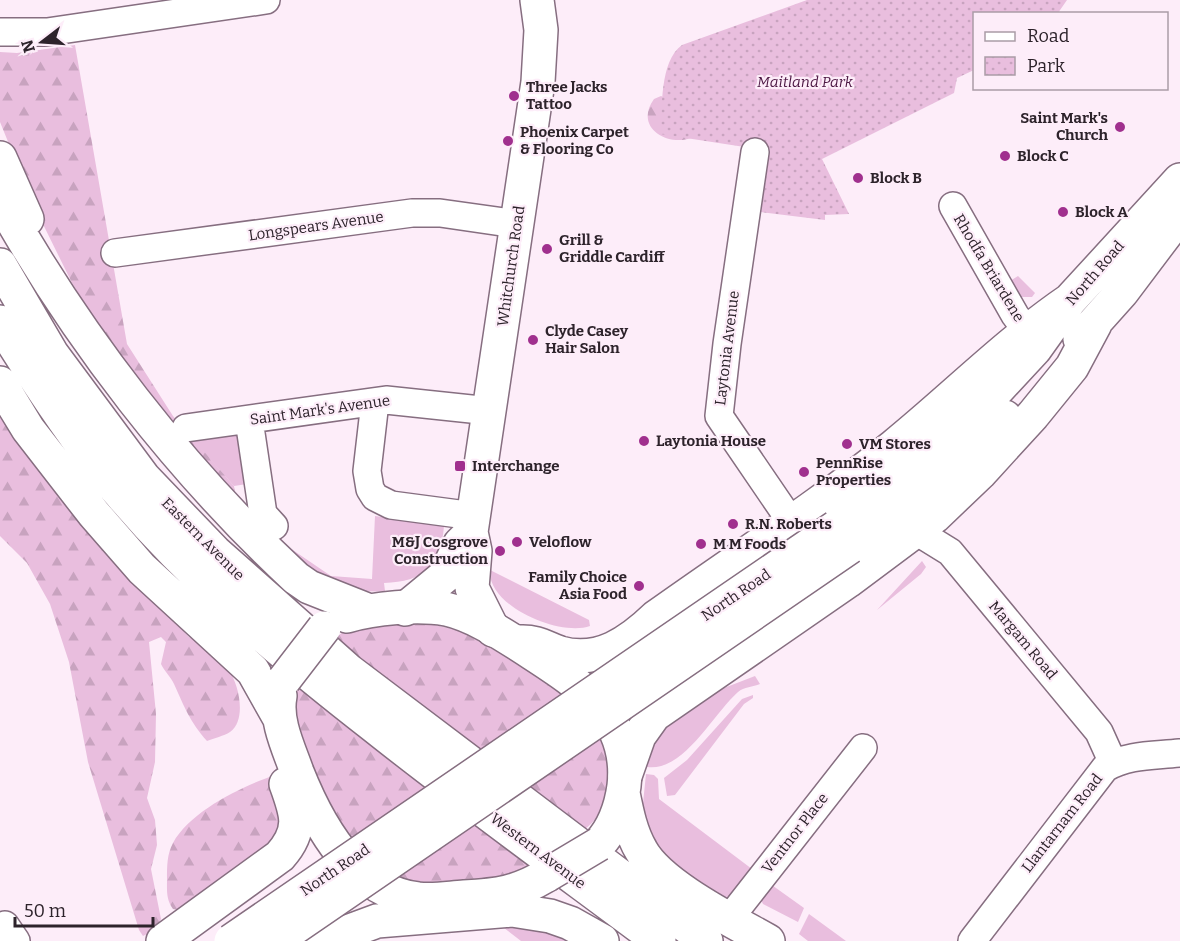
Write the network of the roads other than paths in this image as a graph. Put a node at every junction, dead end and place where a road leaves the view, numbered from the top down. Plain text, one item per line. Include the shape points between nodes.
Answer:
1 (266, 0) edge
2 (537, 0) edge
3 (0, 32) edge
4 (755, 152) dead end
5 (0, 158) edge
6 (1180, 180) edge
7 (0, 199) edge
8 (953, 205) dead end
9 (1180, 215) edge
10 (517, 224) junction
11 (116, 253) dead end
12 (0, 265) edge
13 (59, 295) junction
14 (1070, 300) junction
15 (0, 322) edge
16 (1095, 324) junction
17 (1026, 330) junction
18 (0, 383) edge
19 (1005, 399) junction
20 (375, 402) junction
21 (490, 411) junction
22 (249, 420) junction
23 (186, 428) dead end
24 (268, 520) dead end
25 (792, 523) junction
26 (472, 524) junction
27 (929, 539) junction
28 (405, 609) junction
29 (367, 610) junction
30 (504, 636) junction
31 (238, 660) junction
32 (279, 719) junction
33 (862, 748) dead end
34 (1180, 753) edge
35 (416, 760) joint
36 (464, 760) joint
37 (1113, 763) junction
38 (624, 785) junction
39 (311, 808) junction
40 (506, 894) junction
41 (419, 899) junction
42 (718, 930) edge
43 (324, 940) edge
44 (163, 941) edge
45 (187, 941) edge
46 (231, 941) edge
47 (275, 941) edge
48 (602, 941) edge
49 (620, 941) edge
50 (659, 941) edge
51 (768, 941) edge
52 (972, 941) edge

1 - 3 street via 47,32
2 - 10 main road, Whitchurch Road via 541,51
4 - 25 street, Laytonia Avenue via 719,416
5 - 13 main road
6 - 14 main road, North Road
7 - 13 main road
8 - 17 street, Rhodfa Briardene
9 - 16 main road, North Road
10 - 11 street, Longspears Avenue via 411,213
10 - 21 main road, Whitchurch Road
12 - 36 main road, Eastern Avenue via 52,354 144,478 168,504 265,599 349,671
13 - 29 main road via 170,443 268,551 309,587
14 - 17 main road
14 - 19 main road, North Road
15 - 35 main road, Eastern Avenue via 74,435 151,527 243,618
16 - 19 main road, North Road
16 - 27 main road via 1072,367 960,494
17 - 25 main road via 932,415
18 - 31 main road via 28,429 94,514 142,569
19 - 46 main road, North Road, bridge via 845,520
19 - 47 main road, North Road, bridge via 926,489 858,541
20 - 21 street, Saint Mark's Avenue via 397,400
20 - 22 street, Saint Mark's Avenue
20 - 26 street via 368,471 375,497 391,505
21 - 26 main road, Whitchurch Road
22 - 23 street, Saint Mark's Avenue
22 - 24 street
25 - 30 main road via 612,650 581,656
26 - 28 main road, Whitchurch Road via 445,576
26 - 30 main road, Whitchurch Road via 472,588
27 - 37 street, Margam Road via 950,552 1099,732
27 - 38 main road via 654,715 639,736
28 - 29 main road
28 - 30 main road via 447,609
29 - 32 main road, bridge via 342,617 324,628 284,680
30 - 38 main road via 574,680 601,707 617,734 624,758
31 - 32 main road via 253,671
31 - 44 main road via 296,813 294,837 280,856
32 - 39 main road
33 - 42 street, Ventnor Place
34 - 37 street, Llantarnam Road via 1139,756
35 - 50 main road, Western Avenue
36 - 42 main road, Western Avenue
37 - 52 street, Llantarnam Road via 1098,775
38 - 40 main road, bridge via 612,828 599,844
38 - 42 main road via 633,832 650,863 684,890
39 - 41 main road via 337,848 362,872 390,891
39 - 45 main road via 310,839 290,869
40 - 41 main road
40 - 49 main road via 582,912
41 - 43 main road via 354,917 326,933
42 - 51 main road
43 - 48 main road via 377,921 512,910 560,919

